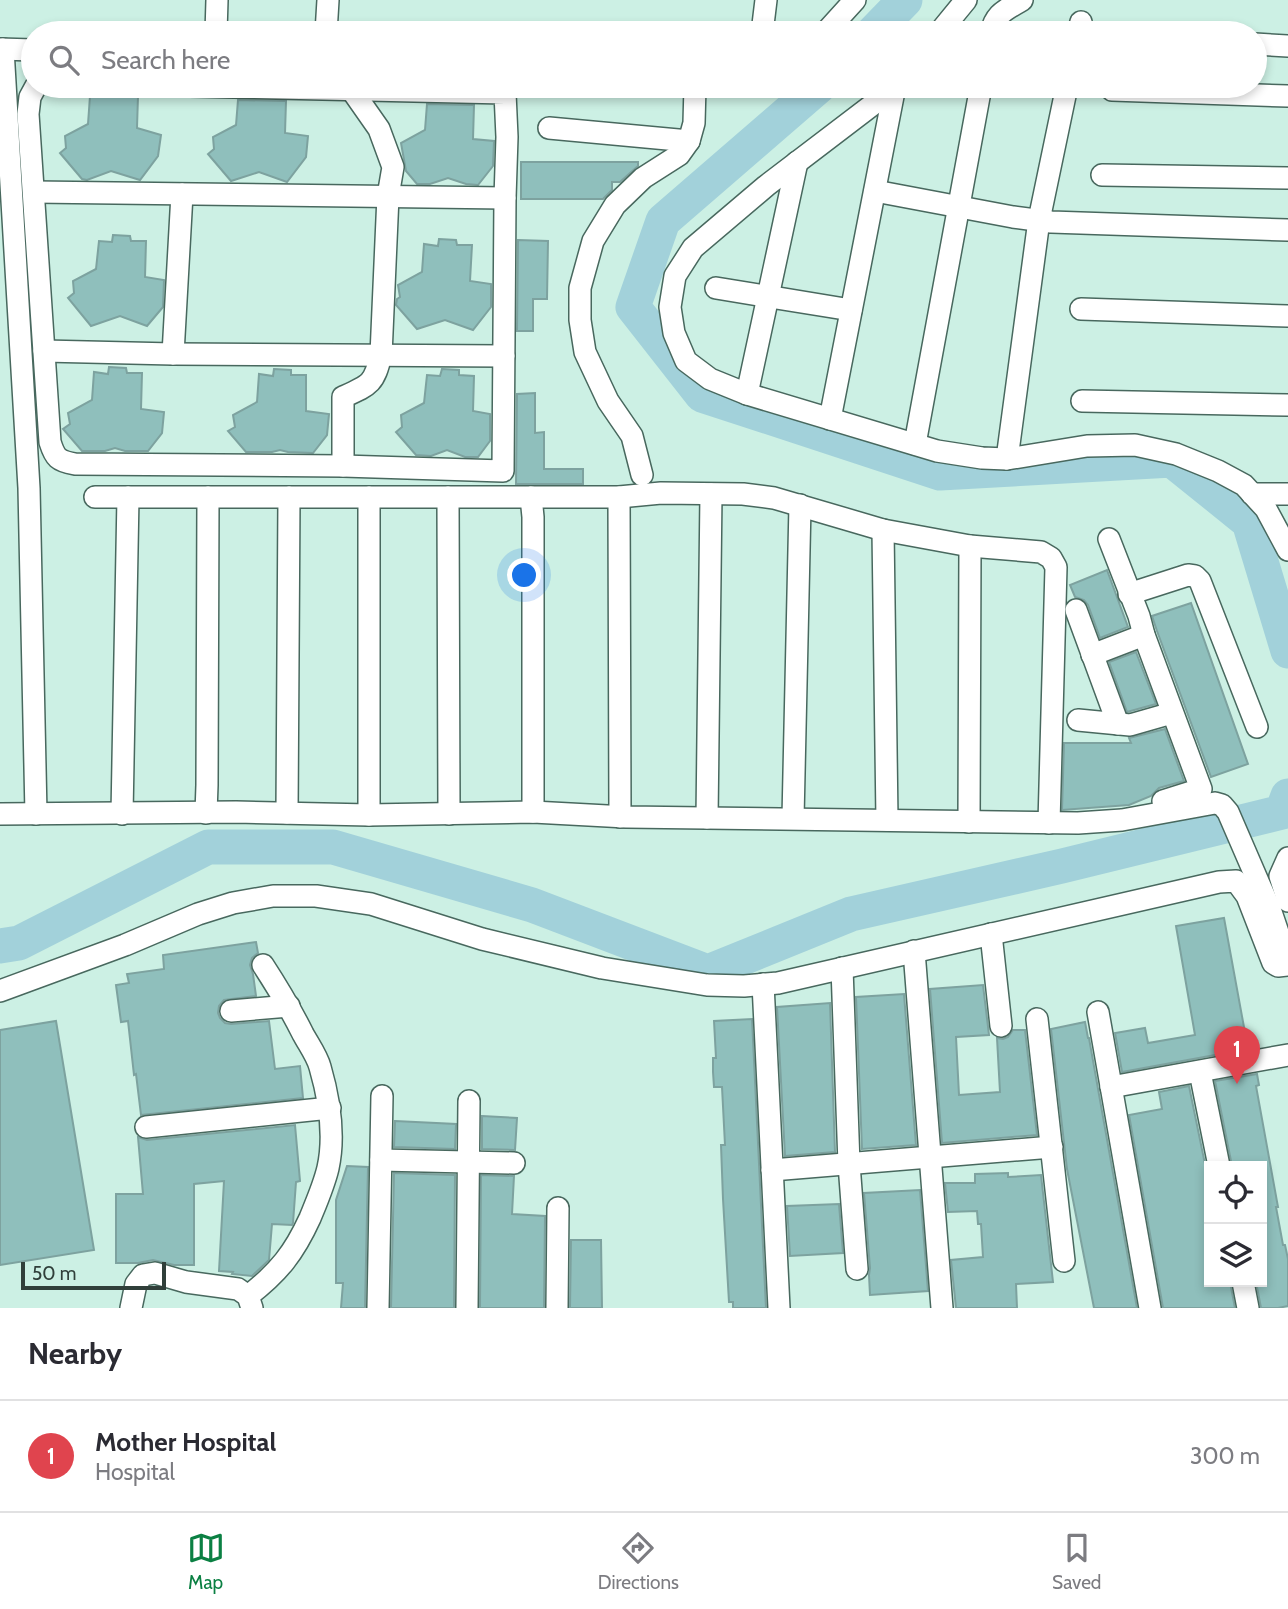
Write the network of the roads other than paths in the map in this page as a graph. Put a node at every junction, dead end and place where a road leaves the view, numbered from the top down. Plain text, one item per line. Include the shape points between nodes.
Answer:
1 (217, 0) edge
2 (328, 0) edge
3 (766, 0) edge
4 (855, 0) edge
5 (966, 0) edge
6 (1022, 0) edge
7 (216, 21) edge
8 (327, 21) edge
9 (763, 21) edge
10 (836, 21) edge
11 (949, 21) edge
12 (995, 21) edge
13 (1267, 45) edge
14 (1288, 46) edge
15 (1, 49) edge
16 (21, 50) edge
17 (1267, 95) edge
18 (1288, 96) edge
19 (30, 98) edge
20 (357, 98) edge
21 (505, 98) edge
22 (695, 98) edge
23 (881, 98) edge
24 (893, 98) edge
25 (979, 98) edge
26 (1064, 98) edge
27 (549, 128) dead end
28 (689, 141) junction
29 (797, 162) junction
30 (1102, 174) dead end
31 (10, 176) junction
32 (1288, 178) edge
33 (33, 183) junction
34 (875, 191) junction
35 (182, 194) junction
36 (388, 196) junction
37 (505, 198) junction
38 (959, 207) junction
39 (1039, 220) junction
40 (1288, 230) edge
41 (8, 288) edge
42 (716, 288) dead end
43 (769, 297) junction
44 (1081, 309) dead end
45 (852, 310) junction
46 (1288, 316) edge
47 (44, 351) junction
48 (173, 354) junction
49 (381, 355) junction
50 (504, 356) junction
51 (747, 394) junction
52 (1082, 401) dead end
53 (1288, 405) edge
54 (830, 419) junction
55 (915, 444) junction
56 (1007, 459) junction
57 (343, 466) junction
58 (642, 475) dead end
59 (711, 494) junction
60 (1252, 494) junction
61 (1288, 494) edge
62 (95, 497) dead end
63 (128, 497) junction
64 (208, 497) junction
65 (289, 497) junction
66 (369, 497) junction
67 (448, 497) junction
68 (531, 497) junction
69 (620, 497) junction
70 (800, 505) junction
71 (883, 530) junction
72 (1109, 539) dead end
73 (970, 547) junction
74 (1288, 550) edge
75 (1129, 594) junction
76 (1076, 610) dead end
77 (1144, 635) junction
78 (1092, 655) junction
79 (1172, 713) junction
80 (1079, 720) dead end
81 (1118, 724) junction
82 (1257, 727) dead end
83 (533, 812) junction
84 (206, 813) junction
85 (287, 813) junction
86 (0, 814) edge
87 (36, 814) junction
88 (122, 814) junction
89 (449, 814) junction
90 (369, 815) junction
91 (620, 817) junction
92 (707, 818) junction
93 (793, 818) junction
94 (887, 820) junction
95 (1116, 820) junction
96 (969, 822) junction
97 (1049, 823) junction
98 (1288, 858) edge
99 (1288, 901) edge
100 (990, 934) junction
101 (914, 951) junction
102 (1287, 960) edge
103 (263, 965) dead end
104 (842, 968) junction
105 (763, 984) junction
106 (0, 991) edge
107 (289, 1006) junction
108 (231, 1011) dead end
109 (1098, 1012) dead end
110 (1037, 1019) dead end
111 (1001, 1026) dead end
112 (1288, 1055) edge
113 (1200, 1072) junction
114 (1111, 1087) junction
115 (382, 1096) dead end
116 (469, 1101) dead end
117 (330, 1108) junction
118 (146, 1126) dead end
119 (1052, 1147) junction
120 (931, 1157) junction
121 (381, 1160) junction
122 (1218, 1161) edge
123 (469, 1162) junction
124 (514, 1164) dead end
125 (849, 1164) junction
126 (772, 1170) junction
127 (558, 1208) dead end
128 (1064, 1261) dead end
129 (857, 1269) dead end
130 (1244, 1287) edge
131 (250, 1302) edge
132 (131, 1308) edge
133 (378, 1308) edge
134 (467, 1308) edge
135 (557, 1308) edge
136 (779, 1308) edge
137 (942, 1308) edge
138 (1150, 1308) edge
139 (1248, 1308) edge

1 - 7 street
2 - 8 street
3 - 9 street
4 - 10 street
5 - 11 street
6 - 12 street
13 - 14 street
15 - 16 street
15 - 31 street
17 - 18 street
19 - 33 street
20 - 36 street via 379,129 393,167
21 - 37 street
22 - 28 street
23 - 29 street
24 - 34 street
25 - 38 street
26 - 39 street
27 - 28 street
28 - 58 street via 679,155 643,178 615,205 593,241 580,288 585,352 608,401 632,436
29 - 43 street
29 - 51 street via 693,248 675,276 670,307 674,333 686,361 710,379
30 - 32 street
31 - 33 street
31 - 41 street
33 - 35 street
33 - 47 street
34 - 38 street
34 - 45 street
35 - 36 street
35 - 48 street
36 - 37 street
36 - 49 street
37 - 50 street
38 - 39 street
38 - 55 street
39 - 40 street
39 - 56 street
41 - 87 street via 29,488
42 - 43 street
43 - 45 street
43 - 51 street
44 - 46 street
45 - 54 street
47 - 48 street
47 - 57 street via 50,442 54,456 63,462
48 - 49 street
49 - 50 street
49 - 57 street via 376,376 343,397
50 - 57 street via 503,471
51 - 54 street
52 - 53 street
54 - 55 street
55 - 56 street
56 - 60 street via 1087,446 1135,445 1176,454 1218,471
59 - 69 street
59 - 70 street via 774,498
59 - 92 street
60 - 61 street
60 - 74 street via 1266,509
62 - 63 street
63 - 64 street
63 - 88 street
64 - 65 street
64 - 84 street
65 - 66 street
65 - 85 street
66 - 67 street
66 - 90 street
67 - 68 street
67 - 89 street
68 - 69 street
68 - 83 street
69 - 91 street
70 - 71 street
70 - 93 street
71 - 73 street
71 - 94 street
72 - 75 street
73 - 96 street
73 - 97 street via 1041,552 1056,567
75 - 77 street
75 - 82 street via 1188,575 1200,581
76 - 78 street
77 - 78 street
77 - 79 street
78 - 81 street
79 - 81 street
79 - 95 street via 1201,789 1120,812 1114,816
80 - 81 street
83 - 89 street
83 - 91 street
84 - 85 street
84 - 88 street
85 - 90 street
86 - 87 street
87 - 88 street
89 - 90 street
91 - 92 street
92 - 93 street
93 - 94 street
94 - 96 street
95 - 97 street
95 - 102 street via 1222,805 1270,909
96 - 97 street
98 - 99 street via 1280,876
100 - 101 street
100 - 102 street via 1236,881 1273,963 1278,966
100 - 111 street
101 - 104 street
101 - 120 street
103 - 107 street
104 - 105 street
104 - 125 street
105 - 106 street via 707,985 602,968 482,939 371,904 273,896 233,902 198,914
105 - 126 street
107 - 108 street
107 - 117 street via 320,1065
109 - 114 street
110 - 119 street
112 - 113 street
113 - 114 street
113 - 122 street
114 - 138 street
115 - 121 street
116 - 123 street
117 - 118 street
117 - 131 street via 328,1166 318,1198 288,1259
119 - 120 street
119 - 128 street
120 - 125 street
120 - 137 street
121 - 123 street
121 - 133 street
123 - 124 street
123 - 134 street
125 - 126 street
125 - 129 street
126 - 136 street
127 - 135 street
130 - 139 street
131 - 132 street via 238,1289 155,1273 143,1275 136,1284

